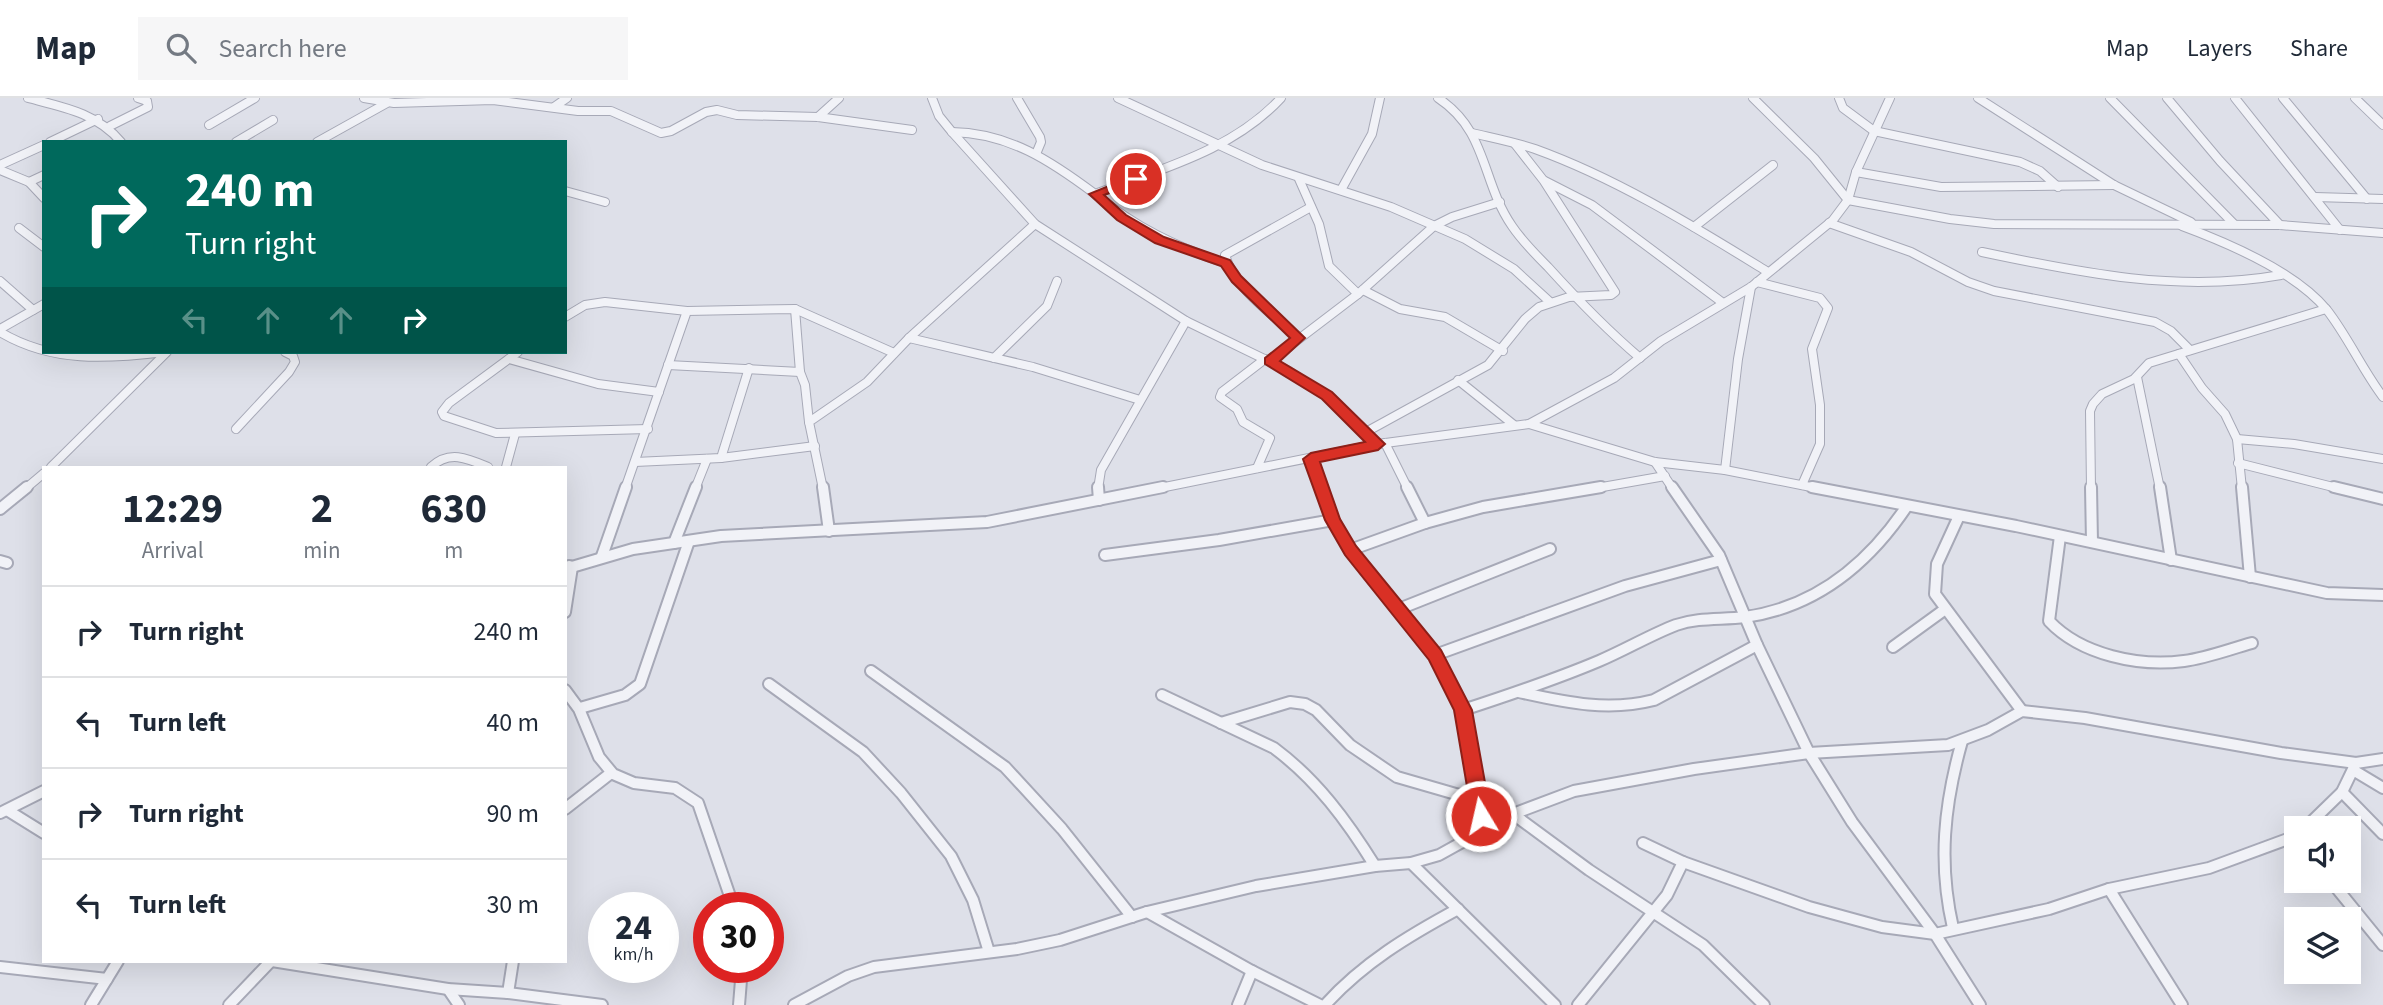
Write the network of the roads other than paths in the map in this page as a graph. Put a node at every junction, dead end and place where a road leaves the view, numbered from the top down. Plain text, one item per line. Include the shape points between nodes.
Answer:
1 (28, 98) edge
2 (138, 98) edge
3 (255, 98) edge
4 (364, 98) edge
5 (567, 98) edge
6 (839, 98) edge
7 (932, 98) edge
8 (1017, 98) edge
9 (1118, 98) edge
10 (1281, 98) edge
11 (1380, 98) edge
12 (1754, 98) edge
13 (1839, 98) edge
14 (1890, 98) edge
15 (1978, 98) edge
16 (2110, 98) edge
17 (2167, 98) edge
18 (2235, 98) edge
19 (2283, 98) edge
20 (2355, 98) edge
21 (1447, 99) edge
22 (388, 102) junction
23 (554, 107) junction
24 (818, 117) junction
25 (98, 119) junction
26 (273, 121) dead end
27 (209, 125) dead end
28 (2383, 125) edge
29 (110, 126) junction
30 (912, 130) dead end
31 (1874, 131) junction
32 (952, 132) junction
33 (1472, 133) junction
34 (54, 140) edge
35 (120, 140) edge
36 (240, 140) edge
37 (321, 140) edge
38 (1219, 144) junction
39 (1515, 144) junction
40 (42, 146) edge
41 (1036, 154) junction
42 (1773, 165) dead end
43 (1, 171) edge
44 (1856, 172) junction
45 (42, 176) edge
46 (1298, 179) junction
47 (1544, 181) junction
48 (29, 182) junction
49 (2114, 185) junction
50 (2058, 187) junction
51 (1341, 190) junction
52 (567, 192) edge
53 (1095, 194) junction
54 (42, 196) edge
55 (2315, 197) junction
56 (2367, 199) junction
57 (1848, 200) junction
58 (2383, 200) edge
59 (605, 202) dead end
60 (1500, 202) junction
61 (1311, 207) junction
62 (1829, 223) junction
63 (2194, 223) junction
64 (1035, 224) junction
65 (2176, 224) junction
66 (2234, 224) junction
67 (2280, 225) junction
68 (1434, 226) junction
69 (1694, 227) junction
70 (19, 228) dead end
71 (2340, 230) junction
72 (2383, 233) edge
73 (42, 245) edge
74 (1982, 252) dead end
75 (1225, 263) junction
76 (1768, 272) junction
77 (2281, 275) junction
78 (0, 281) edge
79 (1057, 281) dead end
80 (1754, 284) junction
81 (1360, 292) junction
82 (1574, 297) junction
83 (1550, 302) junction
84 (1723, 303) junction
85 (42, 305) edge
86 (795, 309) junction
87 (2326, 309) junction
88 (33, 310) junction
89 (687, 311) junction
90 (567, 316) edge
91 (1186, 321) junction
92 (0, 330) edge
93 (909, 338) junction
94 (1298, 338) junction
95 (2190, 350) junction
96 (42, 351) edge
97 (1503, 351) junction
98 (894, 353) junction
99 (58, 354) edge
100 (148, 354) edge
101 (164, 354) edge
102 (289, 354) edge
103 (516, 354) edge
104 (2179, 354) junction
105 (994, 358) junction
106 (1640, 358) junction
107 (509, 359) junction
108 (1268, 360) junction
109 (668, 365) junction
110 (749, 368) junction
111 (800, 372) junction
112 (2137, 377) junction
113 (1458, 380) junction
114 (659, 392) junction
115 (2381, 392) edge
116 (1140, 400) junction
117 (808, 422) junction
118 (1529, 424) junction
119 (1514, 425) junction
120 (236, 429) dead end
121 (648, 429) junction
122 (1366, 432) junction
123 (515, 434) junction
124 (2237, 439) junction
125 (1381, 444) junction
126 (815, 446) junction
127 (721, 458) junction
128 (707, 459) junction
129 (1311, 459) junction
130 (2383, 459) edge
131 (635, 462) junction
132 (1655, 462) junction
133 (2238, 463) junction
134 (52, 466) edge
135 (432, 466) edge
136 (485, 466) edge
137 (506, 466) edge
138 (1257, 468) junction
139 (1726, 470) junction
140 (42, 475) edge
141 (1665, 476) junction
142 (1802, 485) junction
143 (2383, 499) edge
144 (1099, 500) junction
145 (1907, 506) junction
146 (0, 509) edge
147 (1959, 516) junction
148 (1333, 520) junction
149 (1425, 523) junction
150 (829, 531) junction
151 (2060, 536) junction
152 (688, 541) junction
153 (2092, 542) junction
154 (674, 543) junction
155 (1550, 549) dead end
156 (1350, 550) junction
157 (1105, 555) dead end
158 (602, 556) junction
159 (1721, 560) junction
160 (2171, 560) junction
161 (567, 567) edge
162 (2250, 577) junction
163 (2383, 595) edge
164 (1399, 609) junction
165 (1944, 610) junction
166 (1745, 617) junction
167 (2252, 643) dead end
168 (1757, 645) junction
169 (1893, 647) dead end
170 (1435, 655) junction
171 (871, 671) dead end
172 (769, 684) dead end
173 (567, 692) edge
174 (1519, 692) junction
175 (1162, 695) dead end
176 (580, 708) junction
177 (1463, 710) junction
178 (2022, 711) junction
179 (1221, 723) junction
180 (1962, 741) junction
181 (1809, 753) junction
182 (2383, 758) edge
183 (2355, 766) junction
184 (611, 773) junction
185 (2383, 789) edge
186 (42, 792) edge
187 (2342, 792) junction
188 (1480, 801) junction
189 (567, 807) edge
190 (3, 812) edge
191 (1513, 814) junction
192 (2317, 816) edge
193 (42, 832) edge
194 (1483, 832) junction
195 (2383, 834) edge
196 (2284, 841) edge
197 (1643, 842) dead end
198 (1683, 862) junction
199 (1411, 863) junction
200 (1375, 866) junction
201 (2109, 889) junction
202 (729, 892) edge
203 (2341, 893) edge
204 (1458, 909) junction
205 (1147, 912) junction
206 (1653, 914) junction
207 (1132, 917) junction
208 (1953, 928) junction
209 (1935, 934) junction
210 (2383, 945) edge
211 (989, 952) junction
212 (117, 963) edge
213 (269, 963) edge
214 (513, 963) edge
215 (305, 964) edge
216 (0, 967) edge
217 (1252, 971) junction
218 (107, 979) junction
219 (741, 983) edge
220 (448, 989) junction
221 (508, 993) junction
222 (91, 1005) edge
223 (229, 1005) edge
224 (459, 1005) edge
225 (602, 1005) edge
226 (739, 1005) edge
227 (794, 1005) edge
228 (1238, 1005) edge
229 (1323, 1005) edge
230 (1555, 1005) edge
231 (1578, 1005) edge
232 (1764, 1005) edge
233 (1980, 1005) edge
234 (2182, 1005) edge

1 - 25 street
2 - 29 street via 147,101 148,107
3 - 27 street
4 - 22 street
5 - 23 street
6 - 24 street
7 - 32 street
8 - 41 street via 1040,137
9 - 38 street
10 - 38 street via 1261,118
11 - 51 street via 1372,134
12 - 57 street
13 - 31 street via 1843,108
14 - 31 street
15 - 49 street
16 - 66 street
17 - 67 street
18 - 55 street
19 - 56 street
20 - 28 street
21 - 33 street
22 - 23 street via 493,100
22 - 37 street
23 - 24 street via 611,111 660,133 712,110 747,116
24 - 30 street
25 - 29 street
25 - 34 street
26 - 36 street
29 - 35 street
31 - 44 street
31 - 50 street via 2020,162
32 - 41 street via 1009,139
32 - 64 street
33 - 39 street
33 - 60 street
38 - 46 street
38 - 53 street
39 - 47 street
39 - 69 street via 1578,167
40 - 43 street
41 - 53 street
42 - 69 street
43 - 48 street
44 - 50 street via 1941,187
44 - 57 street
45 - 48 street
46 - 51 street
46 - 61 street
47 - 82 street via 1615,292
47 - 84 street via 1592,205
48 - 54 street
49 - 50 street
49 - 63 street
51 - 68 street
52 - 59 street
53 - 75 street via 1121,217 1159,240
55 - 56 street
55 - 71 street
56 - 58 street
57 - 62 street
57 - 65 street via 1994,223
60 - 68 street
60 - 82 street via 1513,227
61 - 75 street via 1232,249 1225,255
61 - 81 street via 1329,266
62 - 76 street
62 - 95 street via 1912,252 1994,291 2155,322
63 - 65 street
63 - 66 street
64 - 91 street
64 - 93 street
65 - 77 street via 2221,240
66 - 67 street
67 - 71 street
68 - 81 street
68 - 83 street via 1496,256
69 - 76 street
70 - 73 street
71 - 72 street
74 - 77 street via 2148,279 2235,284
75 - 94 street
76 - 80 street
77 - 87 street via 2310,292
78 - 88 street
79 - 105 street via 1047,306
80 - 84 street
80 - 139 street via 1738,359
80 - 142 street via 1819,299 1828,308 1812,349 1820,444
81 - 94 street
81 - 97 street via 1400,309 1445,317
82 - 83 street
82 - 106 street
83 - 97 street via 1533,311
84 - 106 street
85 - 88 street
86 - 89 street
86 - 98 street
86 - 111 street
87 - 95 street
87 - 115 street
88 - 92 street
89 - 90 street via 605,302 585,305
89 - 109 street
91 - 108 street
91 - 116 street
92 - 96 street via 24,347
93 - 98 street
93 - 105 street
94 - 108 street
95 - 104 street
97 - 113 street via 1488,365
98 - 117 street via 851,395
99 - 100 street
101 - 134 street
102 - 120 street via 295,362 289,372
103 - 107 street
104 - 112 street via 2143,366
104 - 124 street via 2225,414
105 - 116 street
106 - 118 street via 1614,378
107 - 114 street via 598,384
107 - 123 street via 442,412 487,432
108 - 122 street via 1327,395
108 - 138 street via 1220,397 1237,409 1243,422 1270,438
109 - 110 street
109 - 114 street
110 - 111 street
110 - 127 street
111 - 117 street
112 - 153 street via 2096,397 2091,405
112 - 160 street
113 - 119 street
113 - 122 street
114 - 121 street
116 - 144 street via 1101,470
117 - 126 street
118 - 119 street
118 - 132 street
119 - 125 street
121 - 123 street
121 - 131 street
122 - 125 street
123 - 137 street
124 - 130 street
124 - 133 street
125 - 129 street
125 - 149 street
126 - 127 street
126 - 150 street
127 - 128 street
128 - 131 street
128 - 154 street
129 - 138 street
129 - 148 street
131 - 158 street
132 - 139 street
132 - 141 street
133 - 143 street
133 - 162 street
135 - 136 street via 456,455
138 - 144 street
139 - 142 street
140 - 146 street
141 - 149 street via 1500,503
141 - 159 street
142 - 145 street
144 - 150 street via 987,522
145 - 147 street
145 - 166 street via 1852,573 1805,602
147 - 151 street
147 - 165 street via 1942,546 1933,578
148 - 156 street
148 - 157 street
149 - 156 street
150 - 152 street
151 - 153 street
151 - 167 street via 2049,621 2074,642 2165,662
152 - 154 street
152 - 176 street via 640,684 625,695
153 - 160 street
154 - 158 street
155 - 164 street
156 - 164 street
158 - 161 street
159 - 166 street
159 - 170 street via 1625,586
160 - 162 street
162 - 163 street via 2327,593
164 - 170 street
165 - 169 street
165 - 178 street
166 - 168 street
166 - 174 street via 1682,624
168 - 174 street via 1640,705 1590,708
168 - 181 street
170 - 177 street
171 - 207 street via 1005,767
172 - 211 street via 871,759 927,825 960,873
173 - 176 street
174 - 177 street
175 - 179 street
176 - 184 street
177 - 188 street
178 - 180 street
178 - 183 street
179 - 188 street via 1290,702 1305,704 1387,772
179 - 200 street via 1274,748 1300,768 1343,817
180 - 181 street via 1929,748
180 - 208 street via 1945,805 1942,847
181 - 191 street via 1574,791
181 - 209 street via 1859,832
182 - 183 street
183 - 185 street
183 - 187 street
184 - 189 street
184 - 202 street via 628,781 672,785 698,803
186 - 190 street
187 - 192 street
187 - 195 street
188 - 194 street
190 - 193 street
191 - 194 street
191 - 206 street
194 - 199 street via 1439,855
196 - 201 street via 2209,868
197 - 198 street
198 - 206 street
198 - 209 street via 1833,914
199 - 200 street
199 - 204 street
200 - 205 street via 1256,886
201 - 208 street via 2049,909
201 - 234 street
203 - 210 street
204 - 229 street via 1390,945
204 - 230 street
205 - 207 street
205 - 217 street
206 - 231 street
206 - 232 street via 1703,945
207 - 211 street via 1060,940
208 - 209 street
209 - 233 street
211 - 227 street via 874,967
212 - 218 street
213 - 223 street
214 - 221 street
215 - 220 street
216 - 218 street
217 - 228 street
217 - 229 street
218 - 222 street
219 - 226 street
220 - 221 street
220 - 224 street
221 - 225 street

